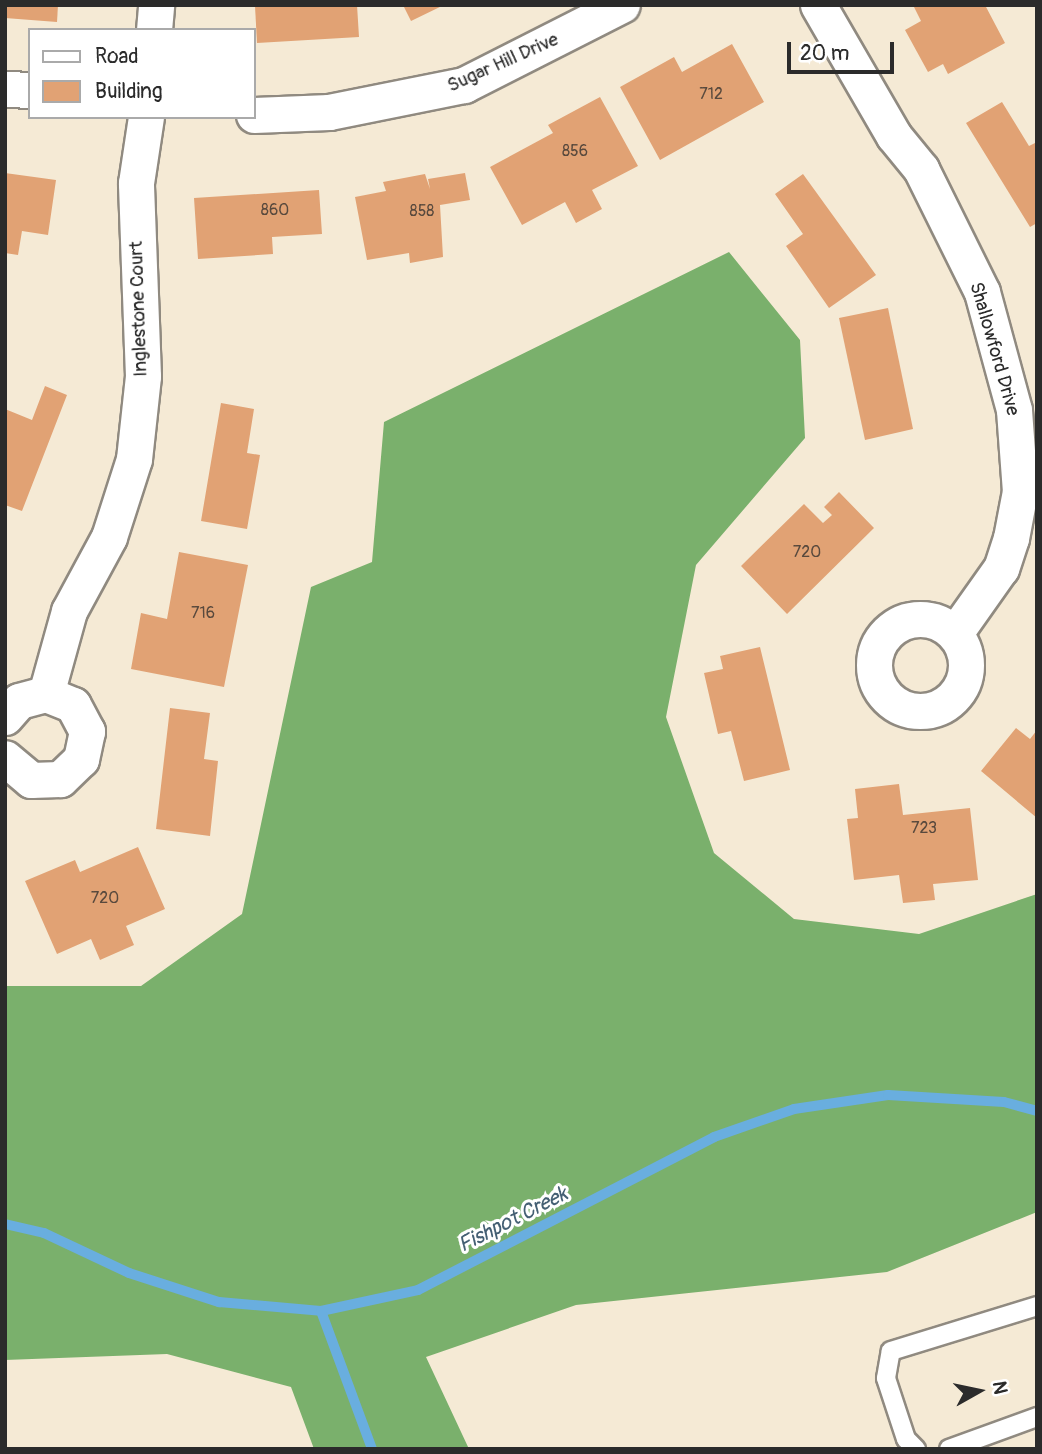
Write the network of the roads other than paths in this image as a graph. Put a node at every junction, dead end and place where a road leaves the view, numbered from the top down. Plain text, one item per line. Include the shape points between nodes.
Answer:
1 (156, 5) edge
2 (622, 5) edge
3 (818, 5) edge
4 (154, 28) edge
5 (5, 89) edge
6 (28, 90) edge
7 (256, 115) edge
8 (146, 119) edge
9 (955, 633) dead end
10 (46, 694) junction
11 (5, 717) edge
12 (5, 758) edge
13 (1037, 1306) edge
14 (1037, 1417) edge
15 (916, 1449) edge
16 (949, 1449) edge

1 - 4 street
2 - 7 street, Sugar Hill Drive via 464,85 341,110
3 - 9 street, Shallowford Drive via 894,136 921,169 982,292 1014,410 1020,491 1011,538 1001,568
5 - 6 street
8 - 10 street, Inglestone Court via 136,183 143,376 134,459 109,537 69,611
10 - 11 street via 19,701
10 - 12 street via 73,705 82,716 82,759 60,779 46,782 19,775
13 - 15 lane via 891,1351 886,1378 906,1439
14 - 16 lane

